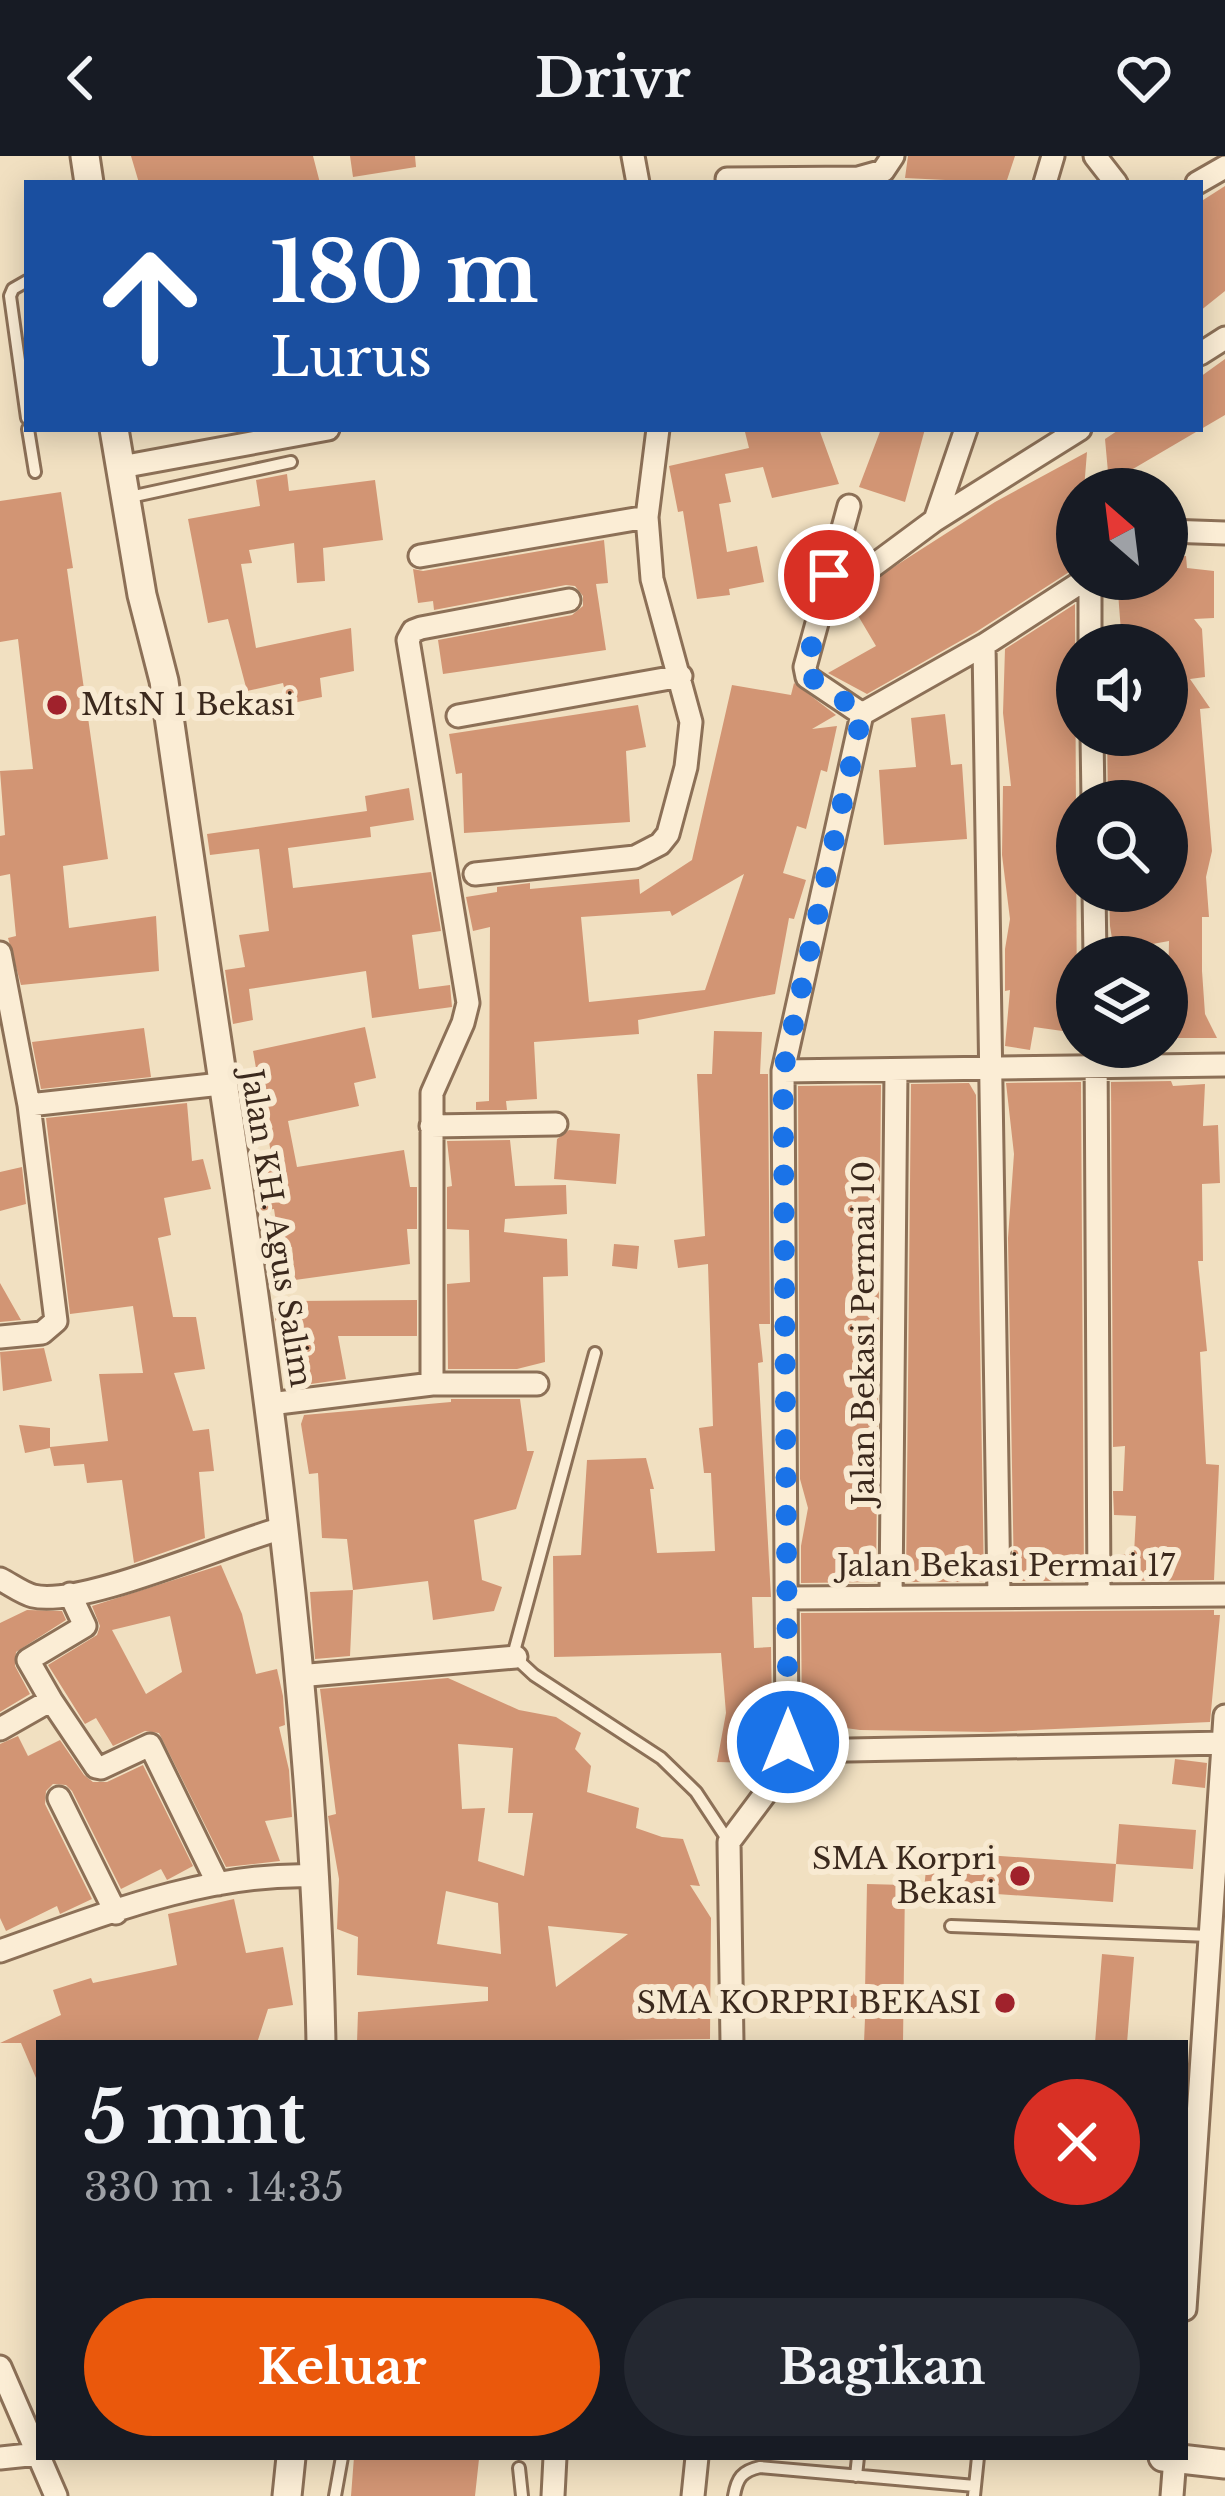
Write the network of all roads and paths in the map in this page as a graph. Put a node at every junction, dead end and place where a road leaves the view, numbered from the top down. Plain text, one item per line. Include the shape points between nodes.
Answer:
1 (893, 156) edge
2 (1095, 156) edge
3 (728, 178) dead end
4 (1114, 180) edge
5 (24, 283) edge
6 (24, 396) edge
7 (28, 432) edge
8 (115, 432) edge
9 (312, 432) edge
10 (658, 432) edge
11 (965, 432) edge
12 (1075, 432) edge
13 (291, 462) dead end
14 (121, 467) junction
15 (34, 472) dead end
16 (123, 498) junction
17 (849, 506) dead end
18 (647, 517) junction
19 (935, 520) junction
20 (1188, 531) edge
21 (1225, 532) edge
22 (420, 556) dead end
23 (874, 566) dead end
24 (1056, 599) edge
25 (569, 600) dead end
26 (984, 645) junction
27 (681, 676) junction
28 (862, 714) junction
29 (458, 716) dead end
30 (475, 874) dead end
31 (0, 952) edge
32 (1056, 1062) edge
33 (1188, 1063) edge
34 (1225, 1065) edge
35 (1096, 1068) edge
36 (991, 1069) junction
37 (896, 1070) junction
38 (783, 1072) junction
39 (221, 1084) junction
40 (29, 1105) junction
41 (556, 1124) dead end
42 (431, 1126) junction
43 (0, 1337) edge
44 (595, 1353) dead end
45 (432, 1384) junction
46 (537, 1384) dead end
47 (270, 1404) junction
48 (283, 1528) junction
49 (0, 1579) edge
50 (70, 1594) junction
51 (1225, 1595) edge
52 (999, 1596) junction
53 (1099, 1596) junction
54 (891, 1597) junction
55 (787, 1598) junction
56 (516, 1657) junction
57 (298, 1676) junction
58 (51, 1700) junction
59 (1225, 1716) edge
60 (0, 1729) edge
61 (1224, 1743) edge
62 (796, 1751) junction
63 (59, 1798) dead end
64 (1220, 1839) edge
65 (729, 1842) junction
66 (313, 1876) junction
67 (218, 1884) junction
68 (116, 1913) junction
69 (951, 1926) dead end
70 (1210, 1936) junction
71 (0, 1951) edge
72 (1217, 1982) edge
73 (321, 2040) edge
74 (732, 2040) edge
75 (1188, 2278) edge
76 (0, 2367) edge
77 (36, 2449) edge
78 (36, 2454) edge
79 (0, 2458) edge
80 (41, 2460) edge
81 (291, 2460) edge
82 (341, 2460) edge
83 (555, 2460) edge
84 (697, 2460) edge
85 (858, 2460) edge
86 (977, 2460) edge
87 (1175, 2460) edge
88 (1188, 2460) edge
89 (1225, 2464) edge
90 (519, 2468) dead end
91 (856, 2476) junction
92 (975, 2491) edge
93 (56, 2496) edge
94 (287, 2496) edge
95 (335, 2496) edge
96 (522, 2496) edge
97 (553, 2496) edge
98 (693, 2496) edge
99 (734, 2496) edge
100 (1172, 2496) edge

1 - 3 street via 883,171 858,178
2 - 4 street
5 - 6 lane via 10,296
7 - 15 lane
8 - 14 street, Jalan KH. Agus Salim
9 - 14 street
10 - 18 street
11 - 19 street
12 - 19 street
13 - 16 lane
14 - 16 street, Jalan KH. Agus Salim
16 - 39 street, Jalan KH. Agus Salim via 164,681
17 - 28 street via 805,673
18 - 22 street
18 - 27 street via 652,579
19 - 23 street
20 - 21 street
24 - 26 street
25 - 42 street via 410,635 468,1003 435,1078
26 - 28 street
26 - 36 street
27 - 29 street
27 - 30 street via 691,739 660,844 635,857
28 - 38 street
31 - 40 street
32 - 36 street
33 - 34 street
35 - 53 street
36 - 37 street
36 - 52 street
37 - 38 street
37 - 54 street, Jalan Bekasi Permai 10
38 - 55 street
39 - 40 street
39 - 47 street, Jalan KH. Agus Salim
40 - 43 street via 56,1321 42,1333
41 - 42 street
42 - 45 street
44 - 56 lane
45 - 46 street
45 - 47 street
47 - 48 street, Jalan KH. Agus Salim
48 - 50 street
48 - 57 street, Jalan KH. Agus Salim
49 - 50 street via 31,1595
50 - 58 street via 86,1625 28,1660
51 - 53 street, Jalan Bekasi Permai 17
52 - 53 street, Jalan Bekasi Permai 17
52 - 54 street, Jalan Bekasi Permai 17
54 - 55 street, Jalan Bekasi Permai 17
55 - 62 street via 788,1742
56 - 57 street
56 - 65 lane via 661,1758
57 - 66 street, Jalan KH. Agus Salim
58 - 60 street
58 - 67 street via 95,1767 150,1745
59 - 61 street
61 - 62 street
61 - 64 street
62 - 65 street
63 - 68 street
64 - 70 street
65 - 74 street
66 - 67 street
66 - 73 street, Jalan KH. Agus Salim
67 - 68 street
68 - 71 street
69 - 70 lane
70 - 72 street
72 - 75 street
76 - 77 street
78 - 79 street
80 - 93 street
81 - 94 street
82 - 95 lane
83 - 97 street
84 - 98 street
85 - 91 lane
86 - 92 lane
87 - 100 street
88 - 89 street
90 - 96 lane
91 - 92 lane
91 - 99 lane via 760,2467 745,2470

